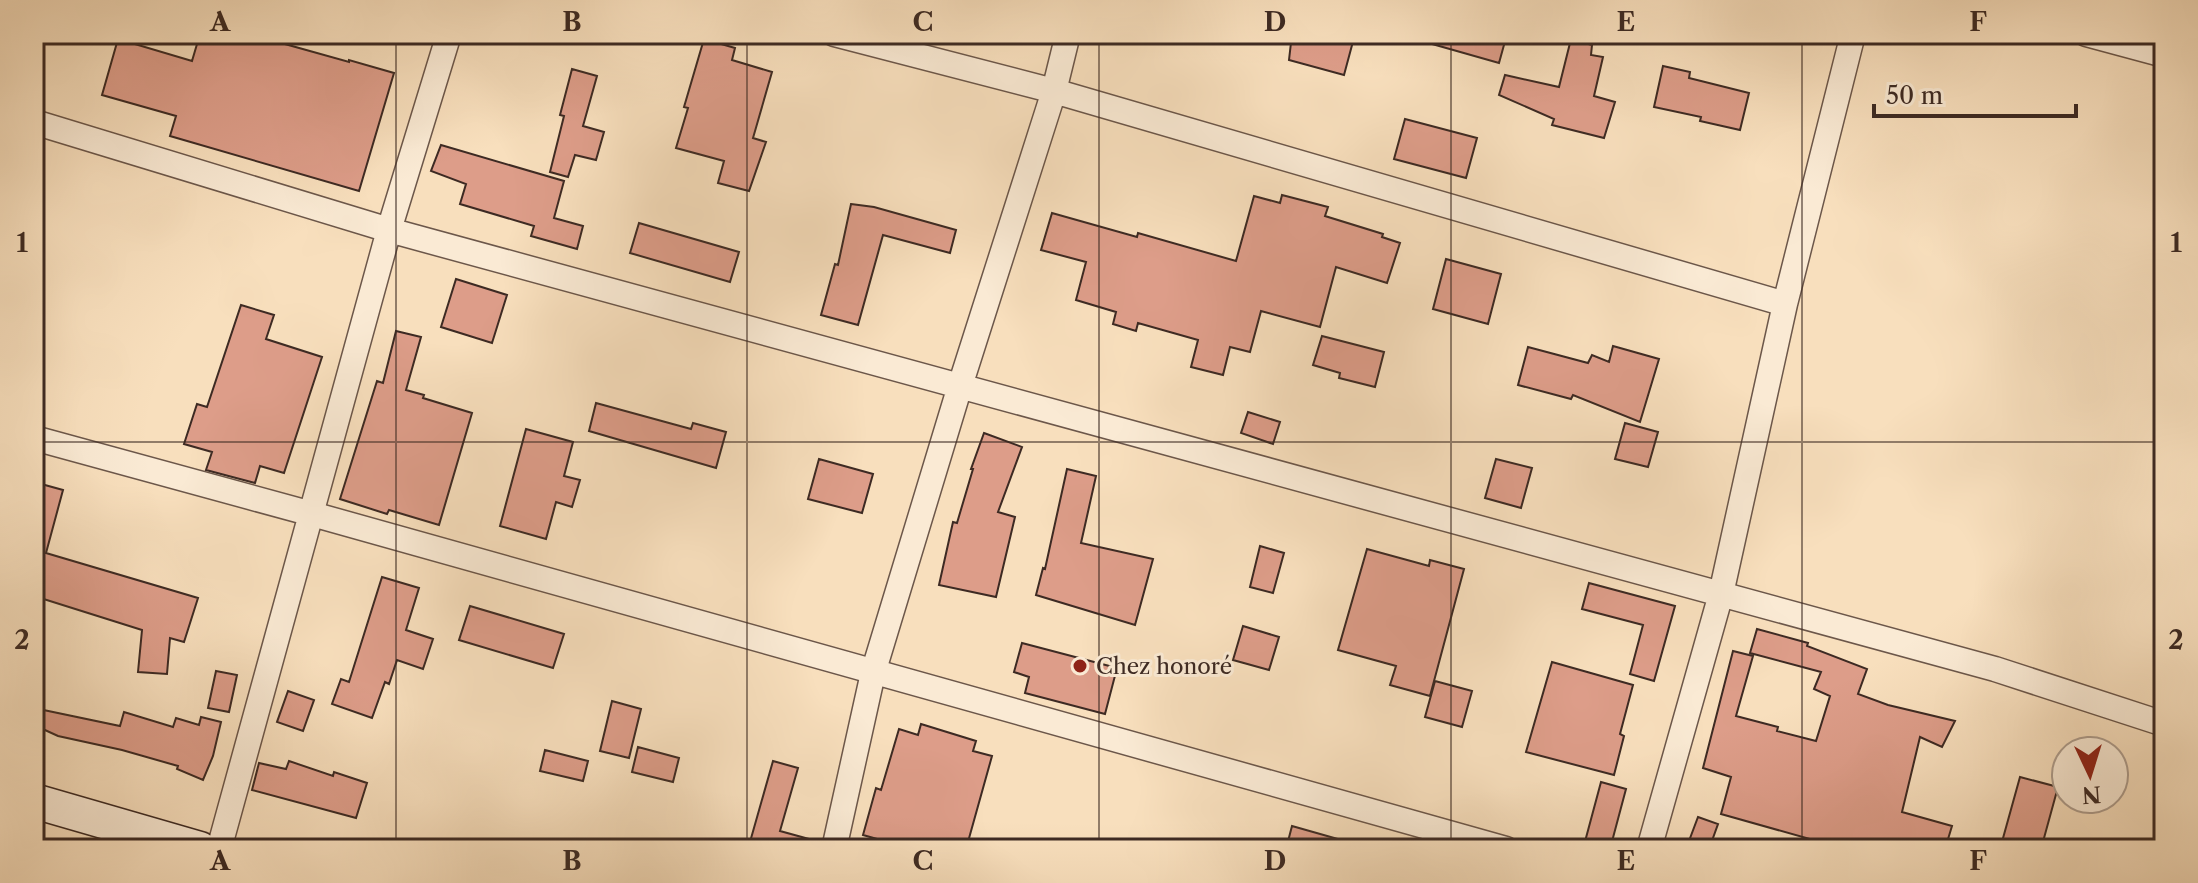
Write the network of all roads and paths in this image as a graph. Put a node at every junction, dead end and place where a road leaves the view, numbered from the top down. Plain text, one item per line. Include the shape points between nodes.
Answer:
1 (449, 34) edge
2 (834, 34) edge
3 (1068, 34) edge
4 (1853, 34) edge
5 (2086, 34) edge
6 (2164, 55) edge
7 (1054, 91) junction
8 (34, 122) edge
9 (389, 230) junction
10 (1785, 304) junction
11 (960, 386) junction
12 (34, 438) edge
13 (312, 514) junction
14 (1721, 594) junction
15 (873, 673) junction
16 (2164, 724) edge
17 (34, 801) edge
18 (200, 849) edge
19 (219, 849) edge
20 (834, 849) edge
21 (1506, 849) edge
22 (1649, 849) edge

1 - 9 street
2 - 7 street
3 - 7 street
4 - 10 street
5 - 6 street
7 - 10 street
7 - 11 street
8 - 9 street
9 - 11 street
9 - 13 street
10 - 14 street
11 - 14 street
11 - 15 street
12 - 13 street
13 - 15 street
13 - 19 street
14 - 16 street via 1995,669
14 - 22 street
15 - 20 street
15 - 21 street
17 - 18 street

